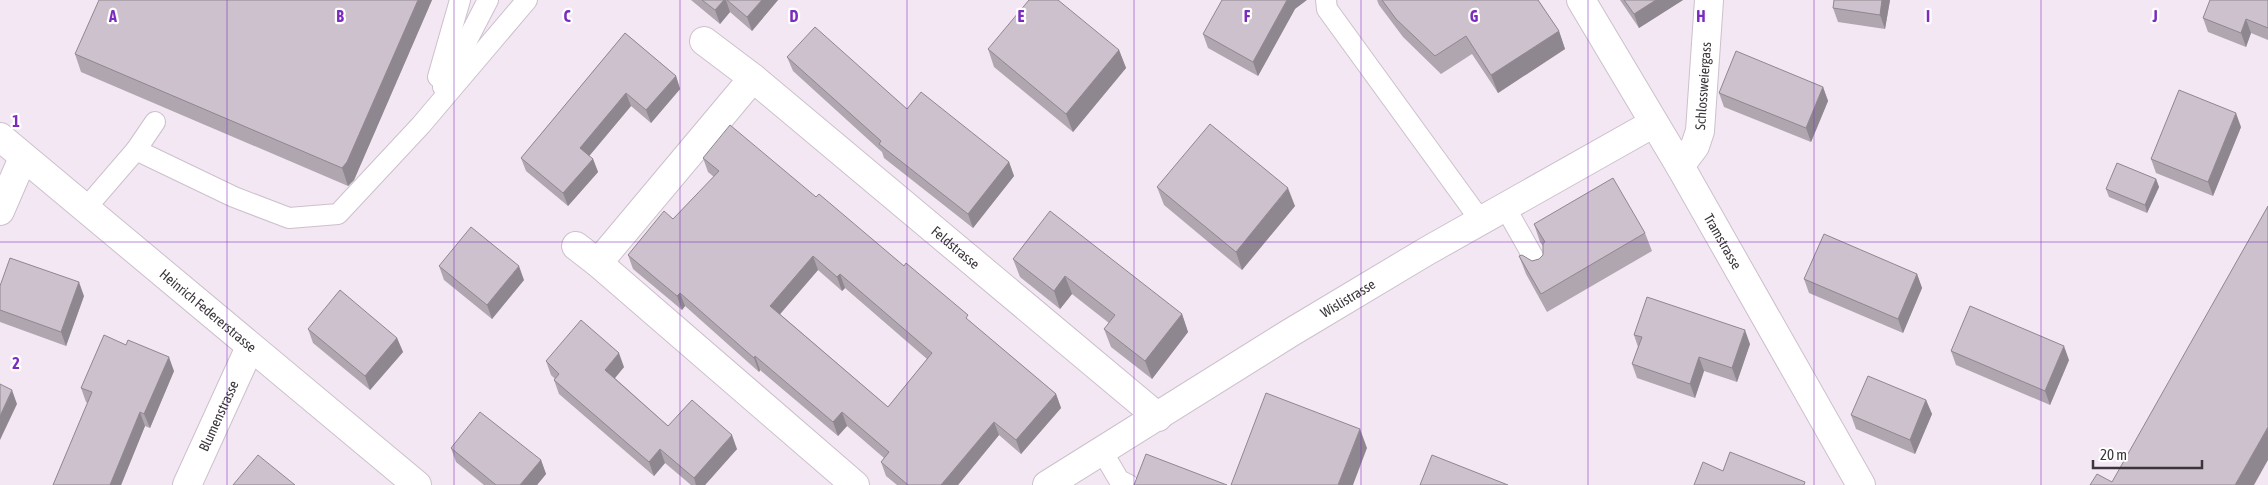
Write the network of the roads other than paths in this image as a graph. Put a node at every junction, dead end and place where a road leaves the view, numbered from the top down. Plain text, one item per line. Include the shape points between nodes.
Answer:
1 (460, 0) edge
2 (488, 0) edge
3 (526, 0) edge
4 (1326, 0) edge
5 (1581, 0) edge
6 (1709, 0) edge
7 (704, 41) dead end
8 (753, 78) junction
9 (426, 120) junction
10 (155, 122) dead end
11 (1654, 123) junction
12 (0, 137) edge
13 (136, 150) junction
14 (23, 158) junction
15 (1680, 166) junction
16 (1506, 206) junction
17 (86, 208) junction
18 (0, 210) edge
19 (1481, 221) junction
20 (576, 246) dead end
21 (598, 263) junction
22 (1539, 267) edge
23 (250, 347) junction
24 (1158, 417) junction
25 (1102, 451) junction
26 (187, 485) edge
27 (416, 485) edge
28 (855, 485) edge
29 (1047, 485) edge
30 (1129, 485) edge
31 (1861, 485) edge

1 - 9 lane
2 - 9 lane
3 - 9 lane
4 - 19 lane via 1326,9
5 - 11 street, Tramstrasse
6 - 15 street, Schlossweiergass via 1700,131 1695,146
7 - 8 street, Feldstrasse
8 - 21 street
8 - 24 street, Feldstrasse
9 - 13 lane via 338,214 289,218 234,197
10 - 13 lane
11 - 15 street, Tramstrasse
11 - 16 street, Wislistrasse
12 - 14 street, Heinrich Federerstrasse
13 - 17 lane
14 - 17 street, Heinrich Federerstrasse
14 - 18 street
15 - 31 street, Tramstrasse
16 - 19 street, Wislistrasse
16 - 22 lane
17 - 23 street, Heinrich Federerstrasse
19 - 24 street, Wislistrasse via 1290,332
20 - 21 street
21 - 28 street
23 - 26 street, Blumenstrasse
23 - 27 street, Heinrich Federerstrasse
24 - 25 street, Wislistrasse
25 - 29 street, Wislistrasse
25 - 30 lane via 1119,480

